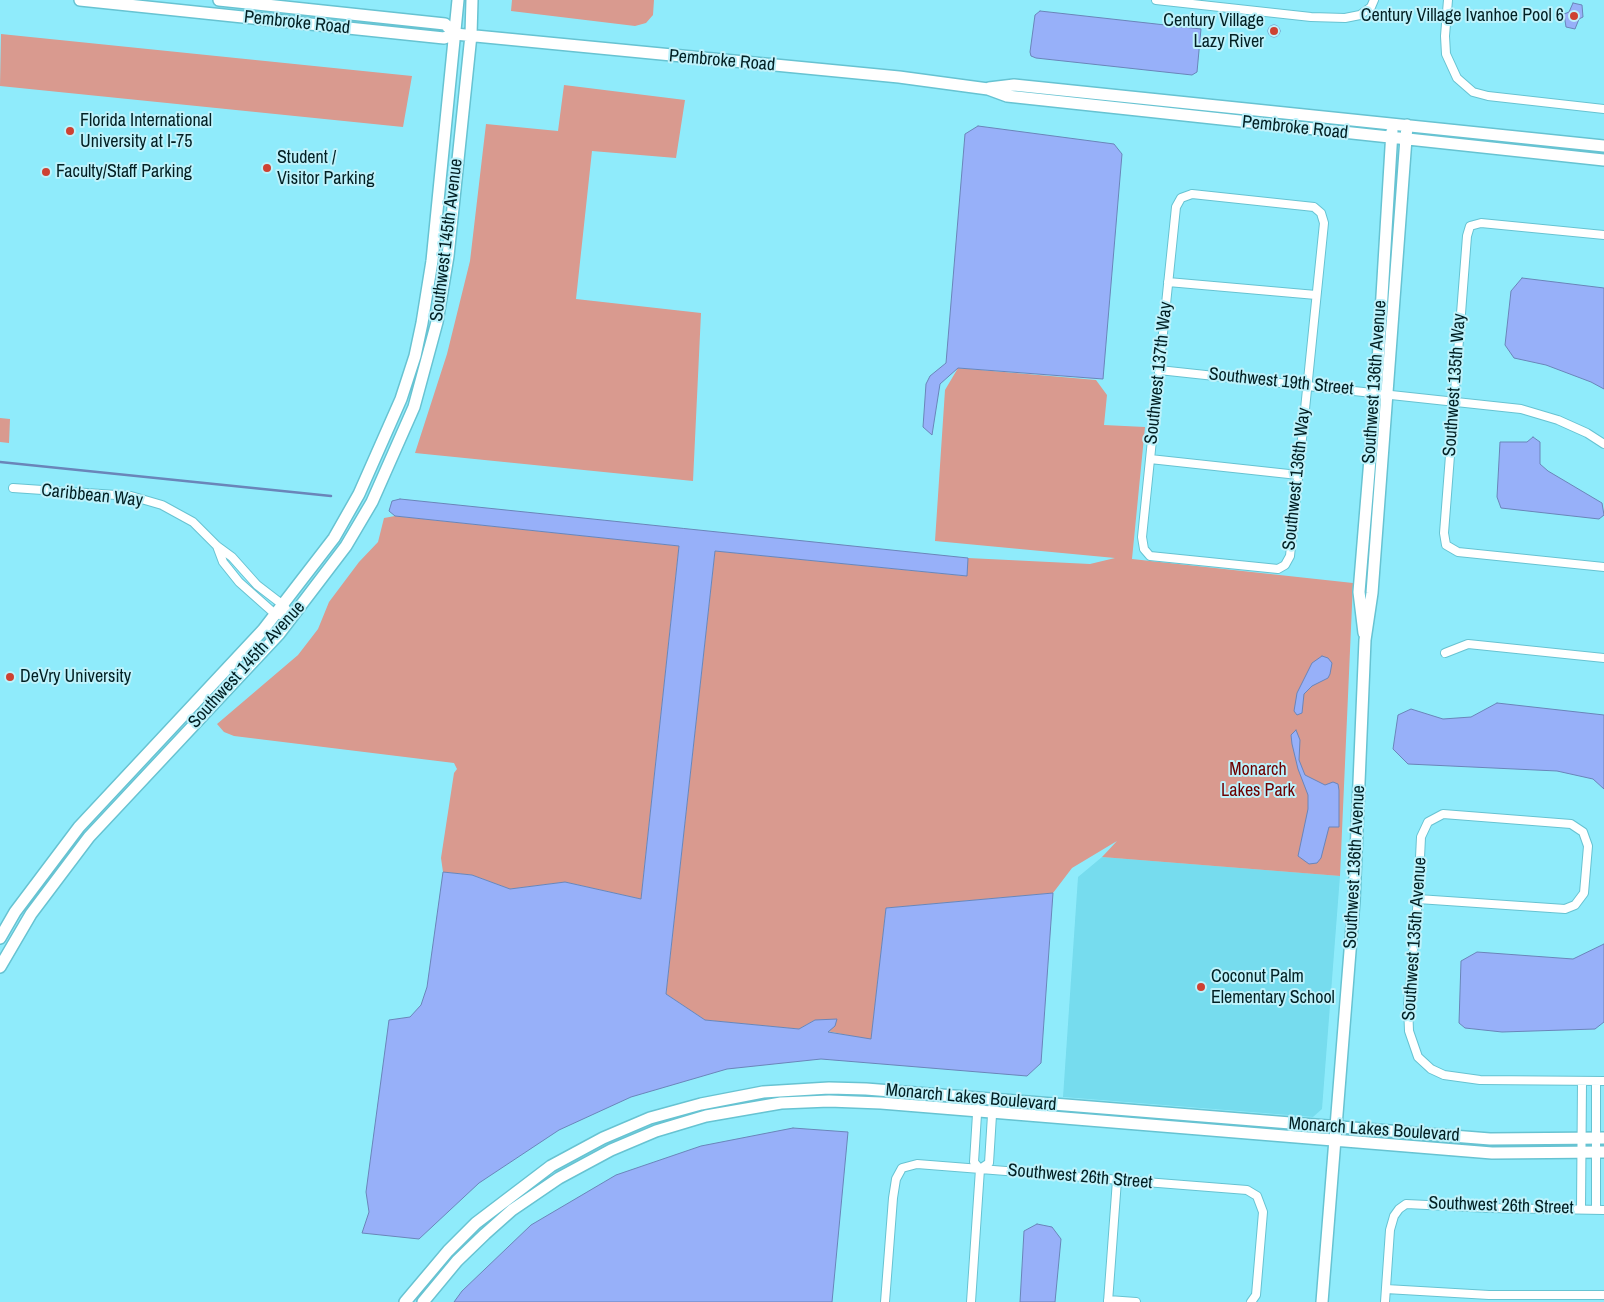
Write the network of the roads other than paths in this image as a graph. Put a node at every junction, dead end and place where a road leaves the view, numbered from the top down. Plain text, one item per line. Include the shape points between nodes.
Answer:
1 (80, 0) edge
2 (219, 0) edge
3 (458, 0) edge
4 (472, 0) edge
5 (1156, 0) edge
6 (1374, 0) edge
7 (1448, 0) edge
8 (454, 34) junction
9 (471, 35) junction
10 (988, 89) junction
11 (1604, 109) edge
12 (1392, 124) junction
13 (1407, 125) junction
14 (1391, 138) junction
15 (1406, 140) junction
16 (1604, 146) edge
17 (1604, 160) edge
18 (1321, 213) joint
19 (1604, 235) edge
20 (1168, 282) junction
21 (1316, 294) junction
22 (1159, 370) junction
23 (1307, 385) junction
24 (1375, 392) junction
25 (1388, 394) junction
26 (1454, 401) junction
27 (1604, 444) edge
28 (1150, 459) junction
29 (1298, 474) junction
30 (13, 488) dead end
31 (217, 546) junction
32 (1285, 566) joint
33 (1604, 567) edge
34 (279, 610) junction
35 (292, 617) junction
36 (1365, 640) junction
37 (1445, 652) dead end
38 (1604, 658) edge
39 (1418, 899) junction
40 (0, 938) edge
41 (0, 967) edge
42 (1600, 1081) edge
43 (1582, 1082) junction
44 (898, 1092) junction
45 (978, 1098) junction
46 (993, 1099) junction
47 (810, 1102) junction
48 (977, 1113) junction
49 (992, 1114) junction
50 (1335, 1127) junction
51 (1581, 1138) junction
52 (1600, 1138) edge
53 (1334, 1141) junction
54 (975, 1151) junction
55 (990, 1152) junction
56 (1581, 1152) junction
57 (1600, 1152) edge
58 (980, 1169) junction
59 (1117, 1180) junction
60 (1581, 1210) junction
61 (1600, 1210) edge
62 (1386, 1289) junction
63 (1604, 1295) edge
64 (1108, 1301) edge
65 (405, 1302) edge
66 (423, 1302) edge
67 (885, 1302) edge
68 (971, 1302) edge
69 (1136, 1302) edge
70 (1251, 1302) edge
71 (1322, 1302) edge
72 (1385, 1302) edge

1 - 8 street, Pembroke Road via 444,38
2 - 8 street, Pembroke Road via 445,24
3 - 8 street, Southwest 145th Avenue
4 - 9 street, Southwest 145th Avenue
5 - 6 street via 1325,18 1360,16
7 - 11 street via 1445,46 1448,62 1457,78 1473,92
8 - 9 street, Pembroke Road
8 - 34 street, Southwest 145th Avenue via 432,261 415,356 401,399 359,494 334,538
9 - 10 street, Pembroke Road via 899,77
9 - 35 street, Southwest 145th Avenue via 448,256 428,361 414,407 372,502 346,546
10 - 12 street, Pembroke Road via 1014,85
10 - 14 street, Pembroke Road via 1007,96
12 - 13 street, Pembroke Road
12 - 14 street, Southwest 136th Avenue
13 - 15 street, Southwest 136th Avenue
13 - 16 street, Pembroke Road
14 - 15 street, Pembroke Road
14 - 24 street, Southwest 136th Avenue
15 - 17 street, Pembroke Road
15 - 25 street, Southwest 136th Avenue
18 - 20 street, Southwest 137th Way via 1314,207 1207,195 1192,194 1181,198 1176,207
18 - 21 street, Southwest 136th Way via 1324,223
19 - 26 street, Southwest 135th Way via 1481,223 1470,226
20 - 21 street
20 - 22 street, Southwest 137th Way
21 - 23 street, Southwest 136th Way
22 - 23 street, Southwest 19th Street
22 - 28 street, Southwest 137th Way
23 - 24 street, Southwest 19th Street
23 - 29 street, Southwest 136th Way
24 - 25 street, Southwest 19th Street
24 - 36 street, Southwest 136th Avenue via 1359,592
25 - 26 street, Southwest 19th Street
25 - 36 street, Southwest 136th Avenue via 1372,593
26 - 27 street, Southwest 19th Street via 1521,409 1558,420
26 - 33 street, Southwest 135th Way via 1444,533 1446,545 1458,552
28 - 29 street
28 - 32 street, Southwest 137th Way via 1142,537 1144,549 1150,556 1278,569
29 - 32 street, Southwest 136th Way via 1290,556
30 - 31 street, Caribbean Way via 131,496 162,505 193,522
31 - 34 street, Caribbean Way via 232,557
31 - 34 street, Caribbean Way via 223,562 238,582
34 - 35 street, Caribbean Way
34 - 40 street, Southwest 145th Avenue via 79,827 15,912
35 - 41 street, Southwest 145th Avenue via 89,837 31,914
36 - 50 street, Southwest 136th Avenue via 1354,901
37 - 38 street via 1468,644
39 - 39 street, Southwest 135th Avenue via 1422,836 1428,822 1443,814 1571,824 1583,832 1588,846 1584,893 1575,905 1565,909
39 - 43 street, Southwest 135th Avenue via 1408,1005 1409,1031 1418,1056 1444,1075 1480,1080
42 - 43 street
42 - 52 street
43 - 51 street
44 - 45 street, Monarch Lakes Boulevard
44 - 47 street via 880,1096 813,1094
44 - 65 street, Monarch Lakes Boulevard via 788,1089 702,1104 650,1118 603,1138 551,1166 476,1223 448,1250
45 - 46 street, Monarch Lakes Boulevard
45 - 48 street
46 - 49 street
46 - 50 street, Monarch Lakes Boulevard
47 - 48 street, Monarch Lakes Boulevard via 881,1104
47 - 66 street, Monarch Lakes Boulevard via 781,1103 706,1116 656,1131 611,1150 559,1178 512,1210 457,1261
48 - 49 street, Monarch Lakes Boulevard
48 - 54 street
49 - 53 street, Monarch Lakes Boulevard
49 - 55 street
50 - 51 street, Monarch Lakes Boulevard via 1490,1139
50 - 53 street, Southwest 136th Avenue
51 - 52 street, Monarch Lakes Boulevard
51 - 56 street
52 - 57 street
53 - 56 street, Monarch Lakes Boulevard via 1492,1153
53 - 71 street, Southwest 136th Avenue
54 - 55 street
54 - 58 street via 974,1162
55 - 58 street via 989,1163
56 - 57 street, Monarch Lakes Boulevard
56 - 60 street
57 - 61 street
58 - 59 street, Southwest 26th Street
58 - 67 street, Southwest 26th Street via 916,1164 902,1168 896,1179 893,1198
58 - 68 street
59 - 64 street
59 - 70 street, Southwest 26th Street via 1247,1190 1257,1196 1263,1212 1256,1295
60 - 61 street, Southwest 26th Street
60 - 62 street, Southwest 26th Street via 1406,1204 1398,1209 1390,1230
62 - 63 street via 1489,1295
62 - 72 street
64 - 69 street

